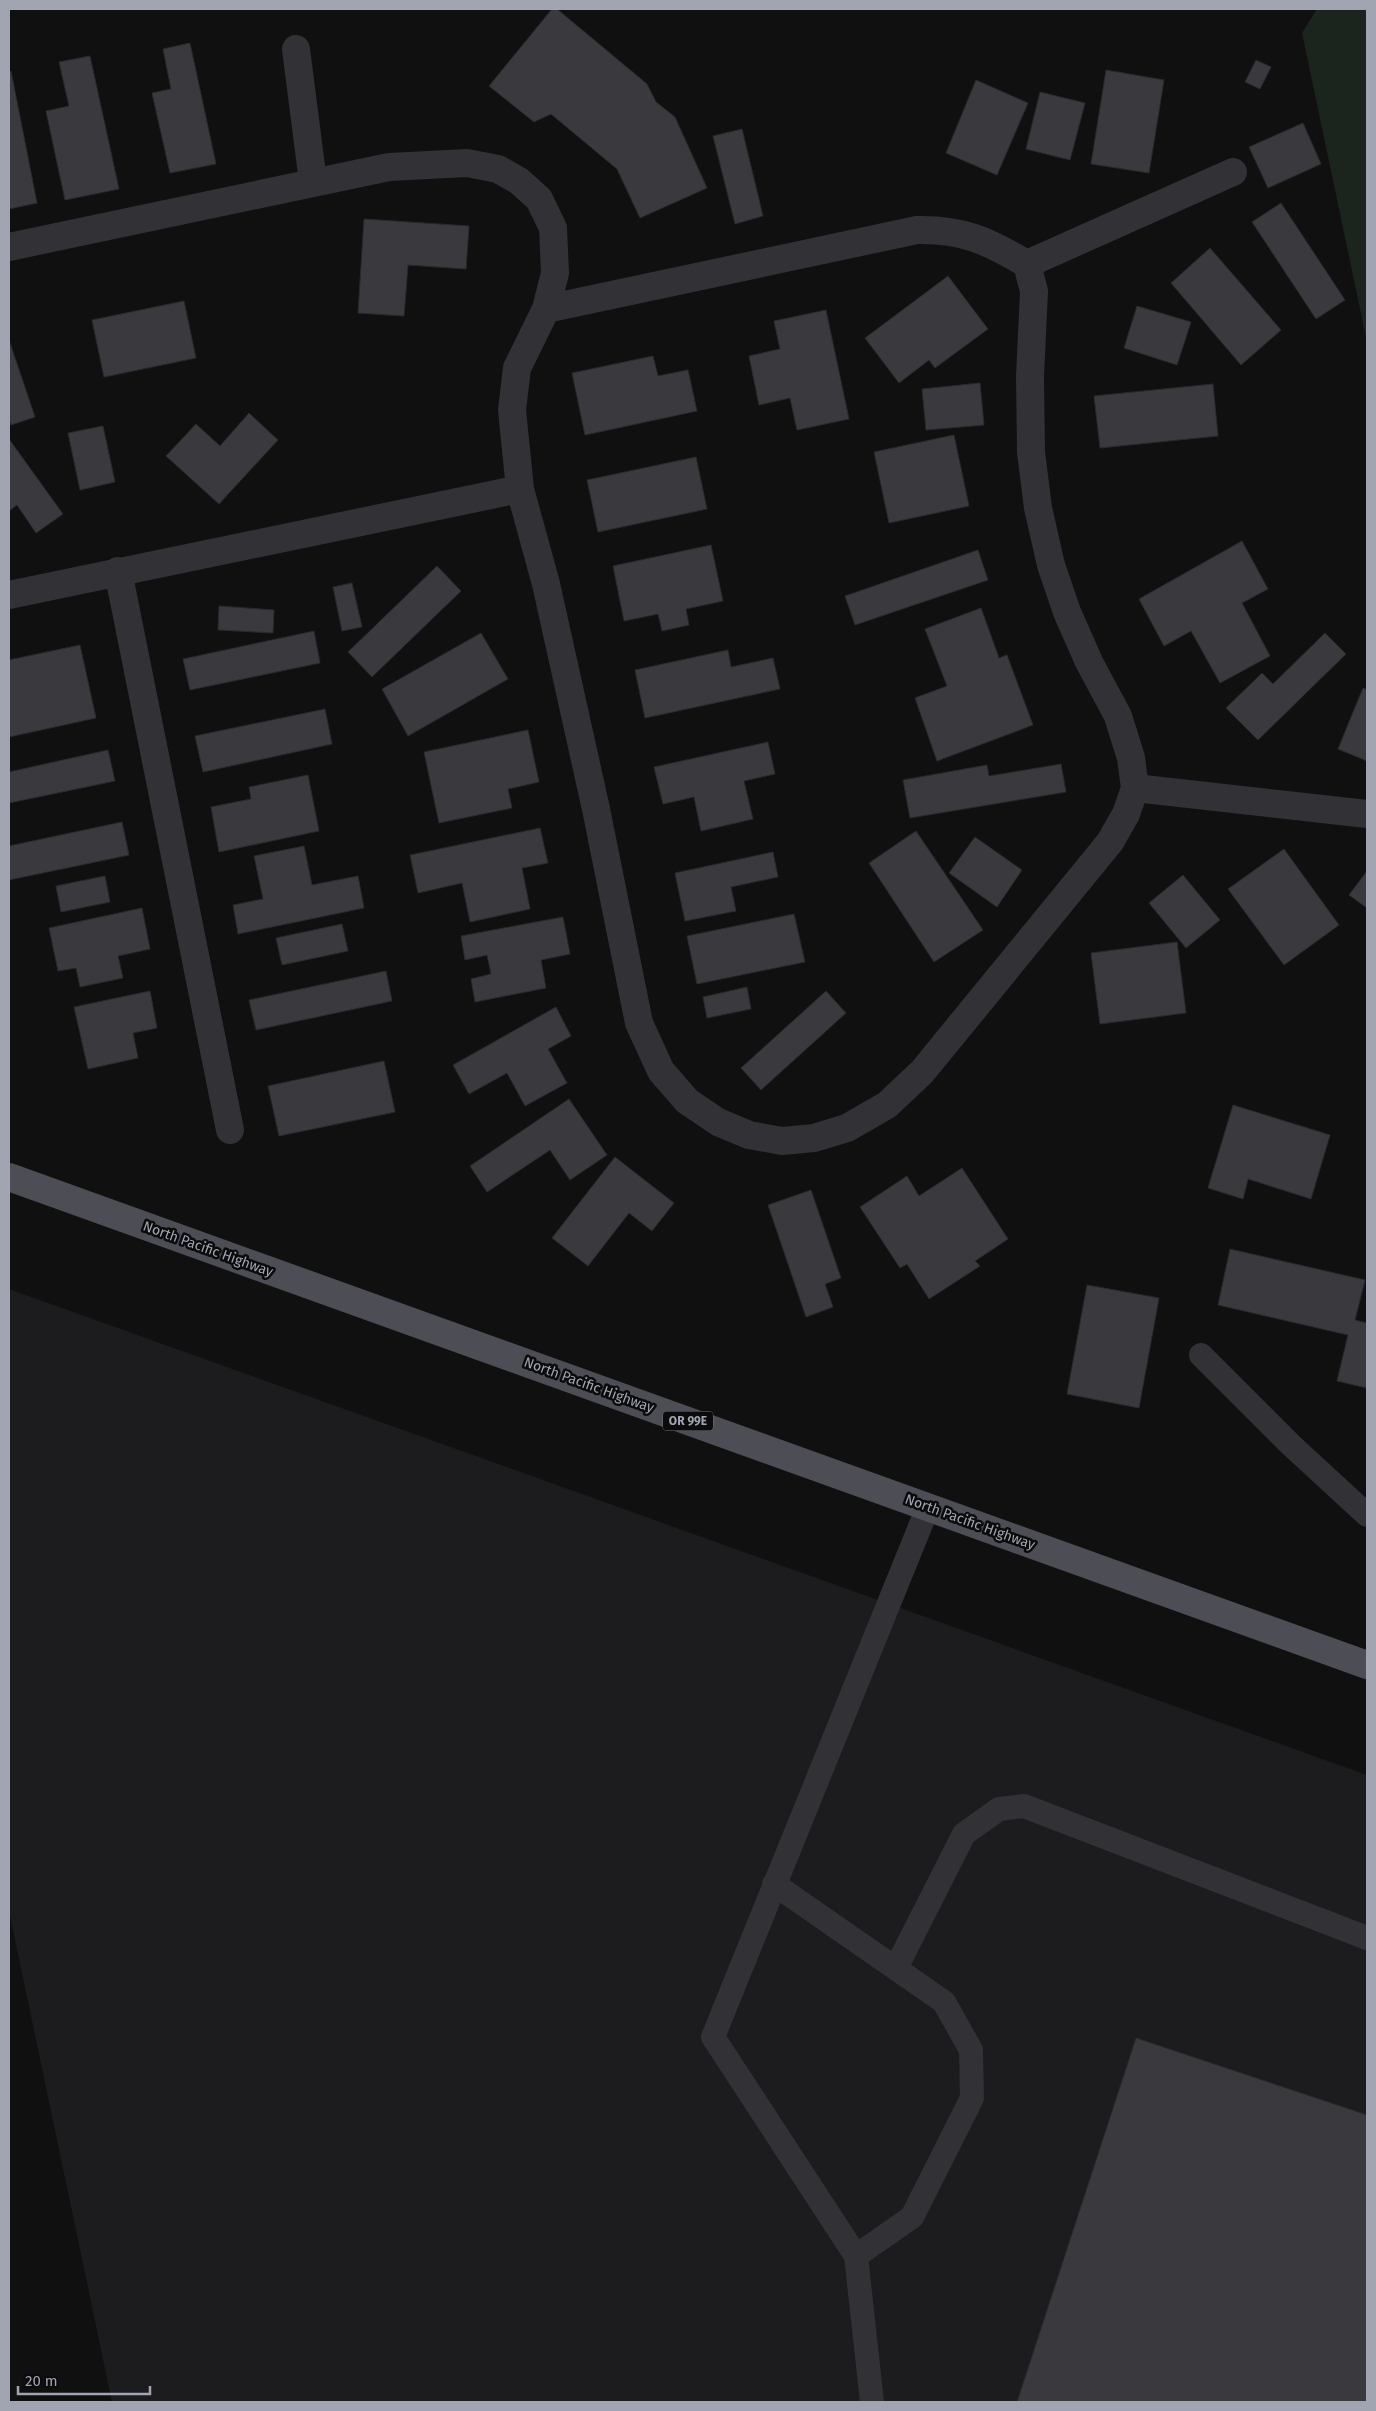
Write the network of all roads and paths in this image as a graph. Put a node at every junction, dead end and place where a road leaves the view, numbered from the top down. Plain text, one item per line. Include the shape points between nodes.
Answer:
1 (296, 49) dead end
2 (1233, 172) dead end
3 (313, 182) junction
4 (9, 247) edge
5 (1027, 264) junction
6 (546, 308) junction
7 (520, 490) junction
8 (118, 571) junction
9 (9, 595) edge
10 (1135, 788) junction
11 (1367, 814) edge
12 (230, 1130) dead end
13 (9, 1177) edge
14 (1201, 1355) dead end
15 (928, 1507) junction
16 (1367, 1515) edge
17 (1367, 1665) edge
18 (774, 1884) junction
19 (1367, 1938) edge
20 (896, 1968) junction
21 (856, 2256) junction
22 (872, 2402) edge

1 - 3 street
2 - 5 street
3 - 4 street
3 - 6 street via 389,167 468,163 498,169 519,181 539,200 553,228 555,273
5 - 6 street via 972,236 943,229 917,230
5 - 10 street via 1034,291 1031,452 1038,508 1051,565 1067,612 1118,716 1131,758
6 - 7 street via 517,368 512,410
7 - 8 street
7 - 10 street via 546,584 639,1023 660,1071 687,1101 718,1122 749,1135 782,1141 814,1138 847,1128 887,1105 922,1072 1110,842 1126,814
8 - 9 street
8 - 12 street
10 - 11 street
13 - 15 main road, North Pacific Highway / OR 99E
14 - 16 lane via 1290,1445
15 - 17 main road, North Pacific Highway / OR 99E
15 - 18 lane
18 - 20 lane
18 - 21 lane via 713,2037
19 - 20 lane via 1024,1806 999,1808 964,1834
20 - 21 lane via 944,2002 971,2050 972,2098 912,2218
21 - 22 lane

